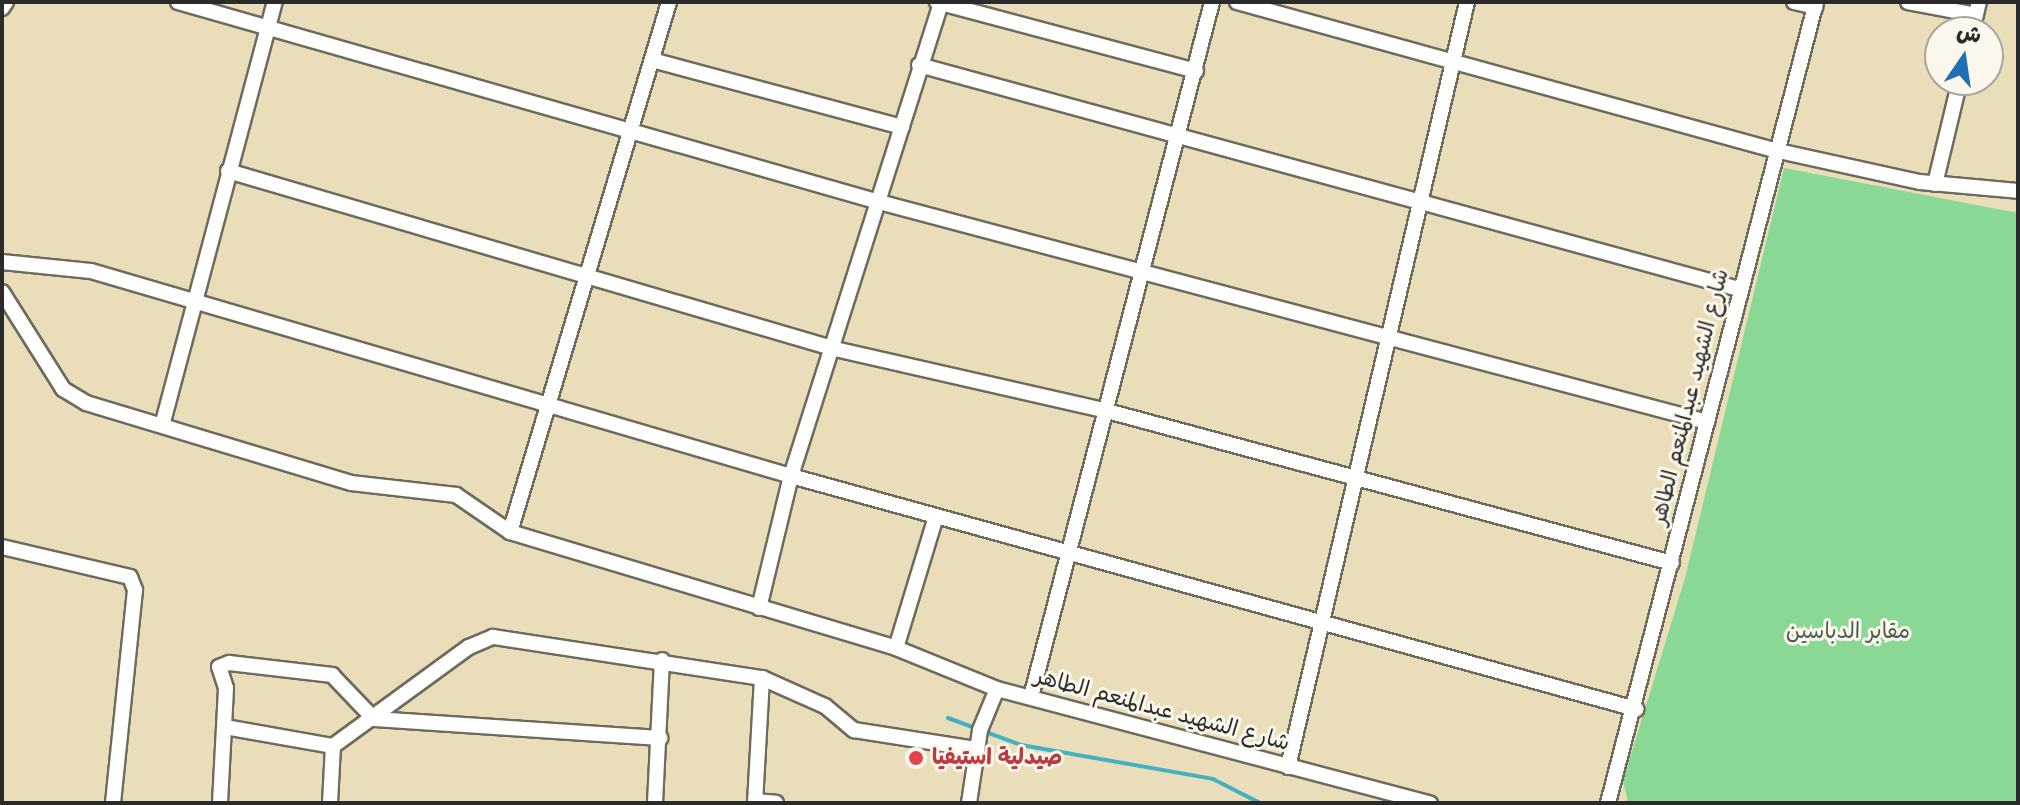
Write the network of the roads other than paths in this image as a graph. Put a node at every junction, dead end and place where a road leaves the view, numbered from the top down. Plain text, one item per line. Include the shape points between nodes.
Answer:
1 (6, 2) edge
2 (178, 2) edge
3 (275, 2) edge
4 (669, 2) edge
5 (939, 2) edge
6 (1212, 2) edge
7 (1237, 2) edge
8 (1467, 2) edge
9 (1794, 2) edge
10 (1908, 2) edge
11 (1815, 5) edge
12 (2, 8) edge
13 (1977, 9) edge
14 (266, 31) junction
15 (652, 60) junction
16 (1454, 60) junction
17 (919, 65) junction
18 (1196, 71) junction
19 (1956, 96) edge
20 (902, 127) junction
21 (632, 128) junction
22 (1178, 139) junction
23 (1774, 150) junction
24 (228, 171) junction
25 (1935, 184) junction
26 (2018, 191) edge
27 (879, 202) junction
28 (1418, 205) junction
29 (2, 262) edge
30 (586, 274) junction
31 (1144, 274) junction
32 (1739, 289) junction
33 (2, 292) edge
34 (192, 301) junction
35 (1384, 340) junction
36 (835, 349) junction
37 (544, 403) junction
38 (1107, 411) junction
39 (163, 422) junction
40 (1707, 422) junction
41 (791, 476) junction
42 (1352, 476) junction
43 (936, 516) junction
44 (510, 532) junction
45 (2, 547) edge
46 (1073, 553) junction
47 (1672, 563) junction
48 (759, 608) junction
49 (1318, 623) junction
50 (896, 648) junction
51 (662, 660) junction
52 (762, 678) junction
53 (997, 689) junction
54 (1031, 697) junction
55 (1636, 709) junction
56 (374, 719) junction
57 (225, 727) junction
58 (660, 738) junction
59 (333, 746) junction
60 (976, 749) junction
61 (1288, 767) junction
62 (755, 802) edge
63 (113, 803) edge
64 (220, 803) edge
65 (330, 803) edge
66 (655, 803) edge
67 (776, 803) edge
68 (969, 803) edge
69 (1430, 803) edge
70 (1608, 803) edge

1 - 12 street
2 - 14 street
3 - 14 street
4 - 15 street
5 - 17 street
5 - 18 street
6 - 18 street
7 - 16 street
8 - 16 street
9 - 11 street
10 - 13 street
11 - 23 street, شارع الشهيد عبدالمنعم الطاهر
14 - 21 street
14 - 24 street
15 - 20 street
15 - 21 street
16 - 23 street
16 - 28 street
17 - 20 street
17 - 22 street
18 - 22 street
19 - 25 street
20 - 27 street
21 - 27 street
21 - 30 street
22 - 28 street
22 - 31 street
23 - 25 street
23 - 32 street, شارع الشهيد عبدالمنعم الطاهر
24 - 30 street
24 - 34 street
25 - 26 street
27 - 31 street
27 - 36 street
28 - 32 street
28 - 35 street
29 - 34 street via 91,271
30 - 36 street
30 - 37 street
31 - 35 street
31 - 38 street
32 - 40 street, شارع الشهيد عبدالمنعم الطاهر
33 - 39 street, شارع الشهيد عبدالمنعم الطاهر via 63,389 86,403
34 - 37 street
34 - 39 street
35 - 40 street
35 - 42 street
36 - 38 street
36 - 41 street
37 - 41 street
37 - 44 street
38 - 42 street
38 - 46 street
39 - 44 street, شارع الشهيد عبدالمنعم الطاهر via 351,483 456,495
40 - 47 street, شارع الشهيد عبدالمنعم الطاهر
41 - 43 street
41 - 48 street
42 - 47 street
42 - 49 street
43 - 46 street
43 - 50 street
44 - 48 street, شارع الشهيد عبدالمنعم الطاهر
45 - 63 street via 130,577 135,590
46 - 49 street
46 - 54 street
47 - 55 street, شارع الشهيد عبدالمنعم الطاهر
48 - 50 street, شارع الشهيد عبدالمنعم الطاهر
49 - 55 street
49 - 61 street
50 - 53 street, شارع الشهيد عبدالمنعم الطاهر
51 - 52 street
51 - 56 street via 493,637 469,647
51 - 58 street
52 - 60 street via 825,706 854,730
52 - 62 street
53 - 54 street, شارع الشهيد عبدالمنعم الطاهر
53 - 60 street
54 - 61 street, شارع الشهيد عبدالمنعم الطاهر
55 - 70 street, شارع الشهيد عبدالمنعم الطاهر
56 - 57 street via 332,675 229,663 219,667
56 - 58 street
56 - 59 street
57 - 59 street
57 - 64 street
58 - 66 street
59 - 65 street
60 - 68 street
61 - 69 street, شارع الشهيد عبدالمنعم الطاهر
62 - 67 street

